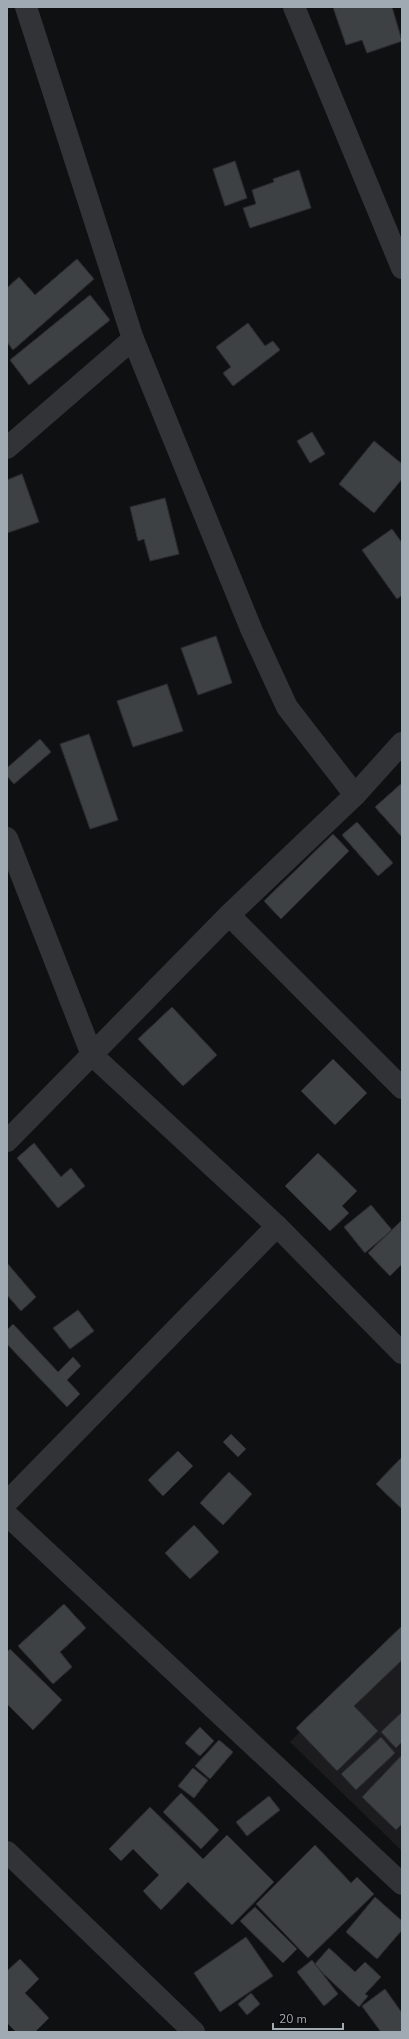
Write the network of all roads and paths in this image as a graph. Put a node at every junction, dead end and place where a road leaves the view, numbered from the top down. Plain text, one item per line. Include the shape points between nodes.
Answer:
1 (26, 7) edge
2 (294, 7) edge
3 (402, 268) edge
4 (133, 339) junction
5 (7, 448) edge
6 (402, 743) edge
7 (355, 795) junction
8 (7, 838) edge
9 (229, 916) junction
10 (92, 1054) junction
11 (402, 1088) edge
12 (7, 1140) edge
13 (277, 1226) junction
14 (402, 1353) edge
15 (7, 1502) edge
16 (7, 1514) edge
17 (7, 1852) edge
18 (402, 1884) edge
19 (194, 2032) edge

1 - 4 street
2 - 3 street
4 - 5 street
4 - 7 street via 252,631 287,707
6 - 7 street
7 - 9 street
8 - 10 street
9 - 10 street
9 - 11 street
10 - 12 street
10 - 13 street
13 - 14 street
13 - 15 street
16 - 18 street
17 - 19 street

